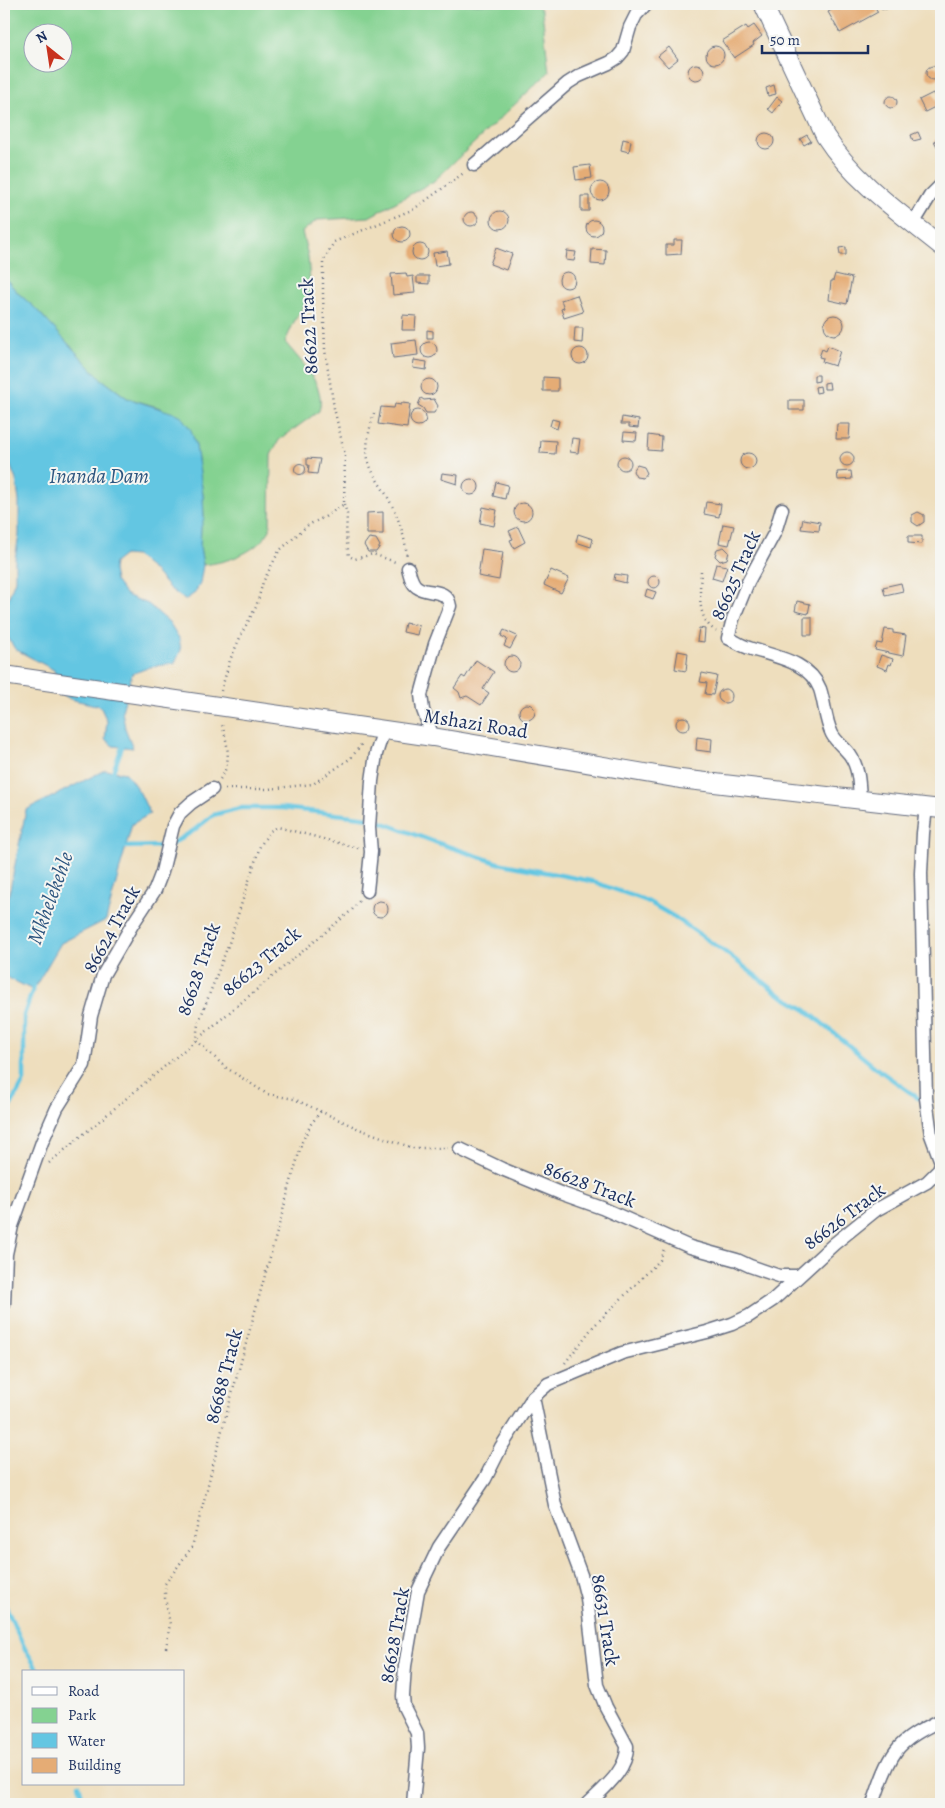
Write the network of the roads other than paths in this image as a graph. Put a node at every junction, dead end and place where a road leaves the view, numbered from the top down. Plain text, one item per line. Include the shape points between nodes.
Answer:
1 (646, 4) edge
2 (763, 4) edge
3 (474, 165) road end
4 (941, 185) edge
5 (913, 224) junction
6 (941, 246) edge
7 (782, 509) dead end
8 (408, 568) road end
9 (10, 676) edge
10 (378, 729) junction
11 (433, 737) junction
12 (212, 789) road end
13 (860, 799) junction
14 (934, 808) edge
15 (367, 891) road end
16 (460, 1149) road end
17 (797, 1276) junction
18 (4, 1304) edge
19 (548, 1384) joint
20 (533, 1397) junction
21 (941, 1720) edge
22 (413, 1804) edge
23 (588, 1804) edge
24 (873, 1804) edge

1 - 3 street via 636,15 623,51 617,58 568,83
2 - 5 street via 836,153 856,176
4 - 5 street via 930,196
5 - 6 street
7 - 13 street, 86625 Track via 775,532 748,582 728,638 789,661 814,678 833,736 856,766
8 - 11 street via 416,586 446,596 450,606 421,695
9 - 10 street, Mshazi Road
10 - 11 street, Mshazi Road
10 - 15 street
11 - 13 street, Mshazi Road via 680,779
12 - 18 street, 86624 Track via 180,813 173,826 155,890 103,975 91,1016 84,1065 42,1142 12,1226 6,1254
13 - 14 street, Mshazi Road
14 - 17 street, 86626 Track via 923,833 921,873 926,1098 939,1170 928,1182 876,1210
16 - 17 street, 86628 Track via 690,1247 779,1276
17 - 19 street, 86626 Track via 773,1300 732,1324 622,1353
19 - 20 street, 86628 Track
20 - 22 street, 86628 Track via 501,1447 486,1479 440,1547 418,1591 402,1696 417,1733
20 - 23 street, 86631 Track via 555,1505 587,1598 597,1685 627,1746 623,1764 609,1784
21 - 24 street via 897,1750

